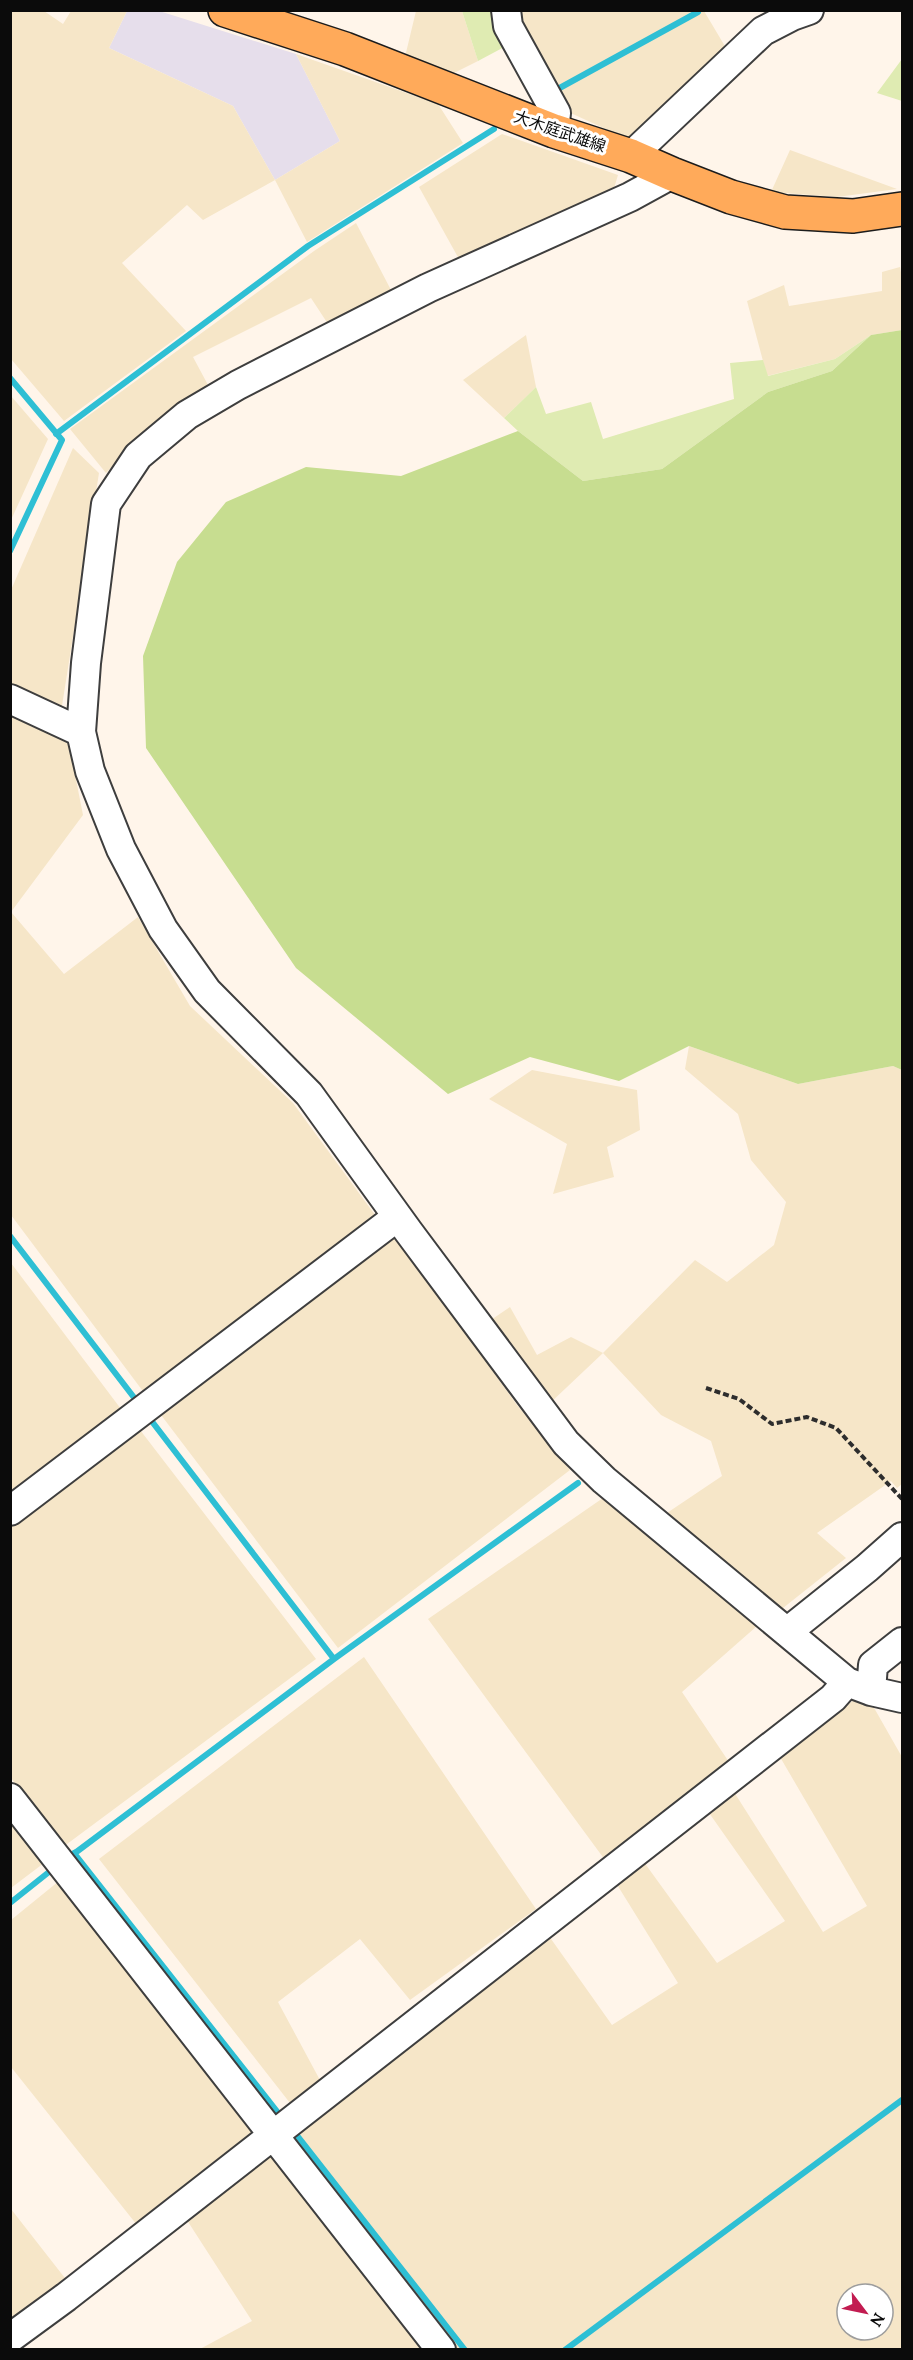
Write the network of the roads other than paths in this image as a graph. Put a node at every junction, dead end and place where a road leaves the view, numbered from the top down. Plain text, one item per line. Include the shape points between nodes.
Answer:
1 (225, 10) edge
2 (506, 10) edge
3 (809, 10) edge
4 (554, 131) junction
5 (631, 156) junction
6 (672, 174) junction
7 (903, 210) edge
8 (10, 699) edge
9 (81, 732) junction
10 (397, 1216) junction
11 (10, 1511) edge
12 (903, 1537) edge
13 (787, 1632) junction
14 (903, 1642) edge
15 (859, 1686) junction
16 (903, 1698) edge
17 (10, 1798) edge
18 (283, 2127) junction
19 (10, 2338) edge
20 (441, 2349) edge

1 - 4 main road, 大木庭武雄線 via 345,49
2 - 4 street via 508,26 556,113
3 - 5 street via 763,31
4 - 5 main road, 大木庭武雄線
5 - 6 main road, 大木庭武雄線
6 - 7 main road, 大木庭武雄線 via 784,212 853,216
6 - 9 street via 630,197 428,288 237,385 187,415 138,456 106,504
8 - 9 street
9 - 10 street via 90,771 121,849 163,929 207,991 309,1094
10 - 11 street
10 - 13 street via 567,1443 604,1480
12 - 13 street
13 - 15 street
14 - 15 street via 873,1665
15 - 16 street
15 - 18 street via 834,1698
17 - 18 street via 69,1874
18 - 19 street
18 - 20 street

